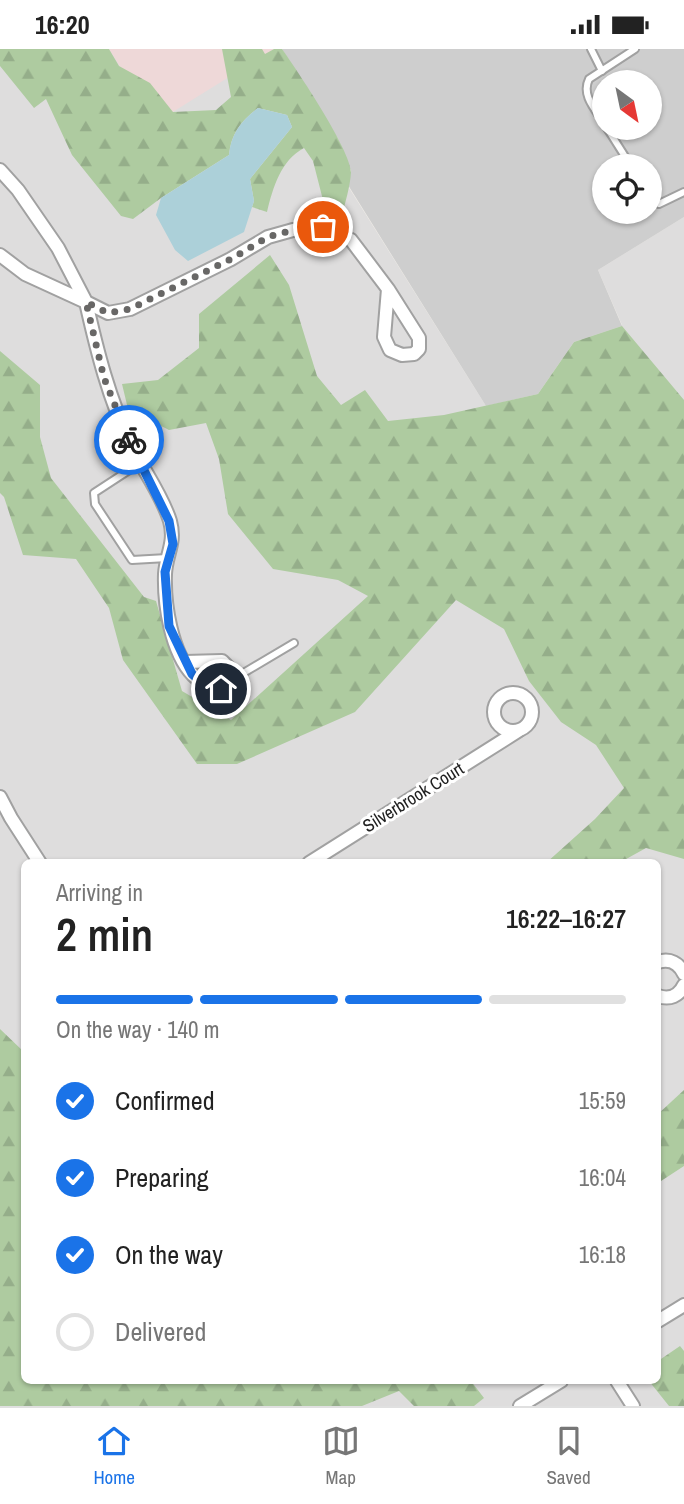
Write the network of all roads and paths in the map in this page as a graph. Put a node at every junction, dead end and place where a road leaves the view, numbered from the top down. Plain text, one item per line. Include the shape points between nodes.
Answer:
1 (591, 49) edge
2 (635, 49) edge
3 (602, 70) edge
4 (604, 70) edge
5 (592, 77) edge
6 (592, 104) edge
7 (0, 170) edge
8 (684, 192) edge
9 (662, 203) edge
10 (1, 258) edge
11 (388, 289) junction
12 (86, 302) junction
13 (140, 463) junction
14 (169, 558) junction
15 (294, 643) dead end
16 (185, 662) junction
17 (234, 679) junction
18 (518, 731) dead end
19 (0, 797) edge
20 (37, 859) edge
21 (315, 859) edge
22 (661, 962) edge
23 (684, 974) edge
24 (684, 985) edge
25 (661, 996) edge
26 (684, 1305) edge
27 (661, 1319) edge
28 (556, 1384) edge
29 (619, 1384) edge
30 (520, 1406) edge
31 (633, 1406) edge

1 - 3 lane
2 - 4 lane
5 - 6 lane via 585,86
7 - 12 street via 58,248
8 - 9 lane
10 - 12 street
11 - 11 street via 384,337 390,350 414,354 419,338
11 - 12 street via 351,240 323,227 268,237 130,309 108,313
12 - 13 street via 104,378
13 - 14 street via 169,521 173,544
13 - 14 lane via 94,493 95,504 132,560
14 - 16 street via 165,572 169,626
15 - 17 lane
16 - 17 street via 222,661 231,667
16 - 17 street via 204,684 221,689
18 - 21 street, Silverbrook Court
19 - 20 street
22 - 23 street via 675,963
24 - 25 street via 672,997
26 - 27 street
28 - 30 street
29 - 31 street

